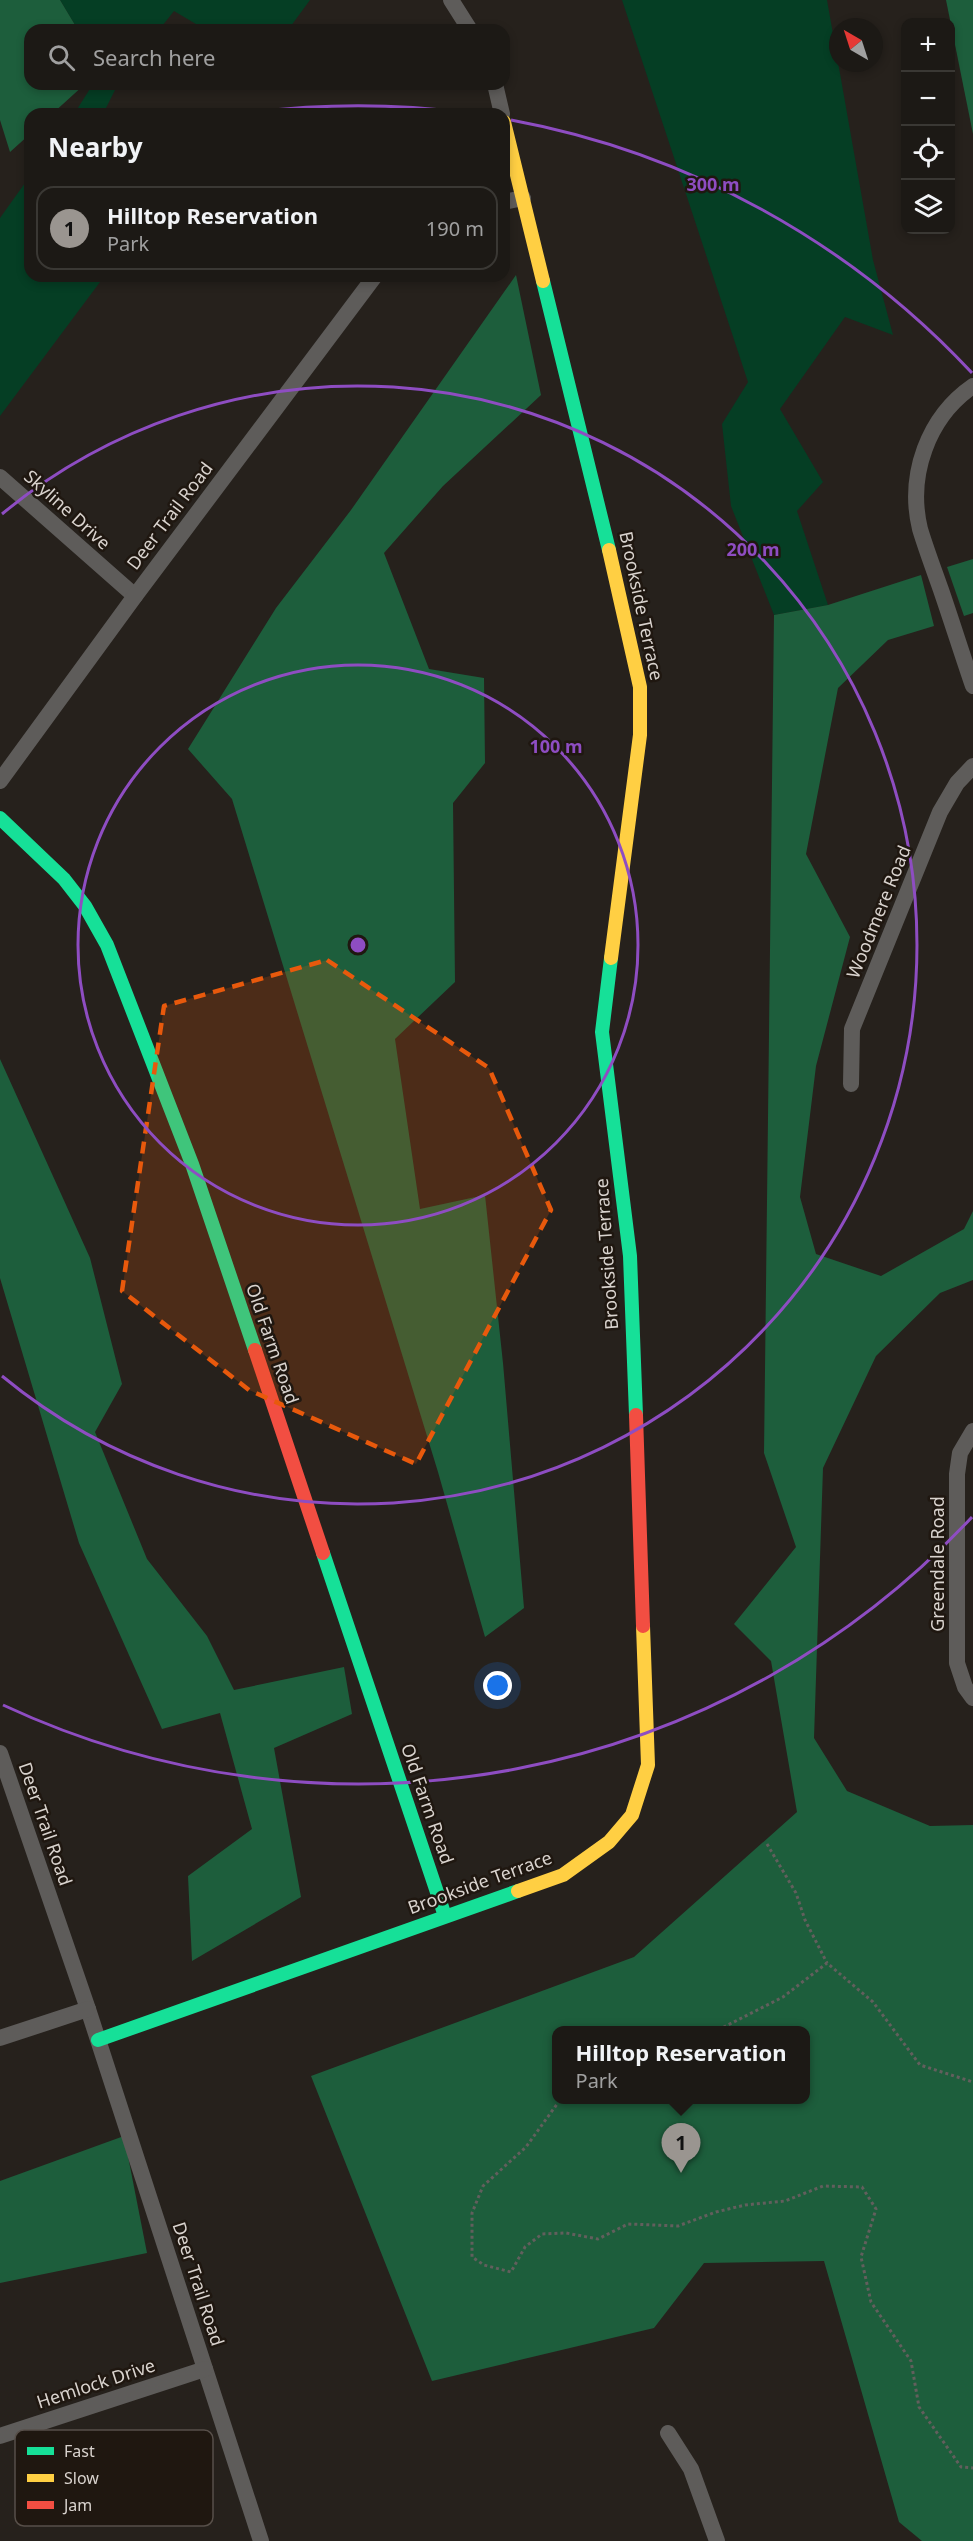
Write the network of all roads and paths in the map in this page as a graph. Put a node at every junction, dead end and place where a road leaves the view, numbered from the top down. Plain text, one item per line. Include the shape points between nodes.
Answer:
1 (451, 0) edge
2 (466, 24) edge
3 (496, 90) edge
4 (501, 108) edge
5 (510, 146) edge
6 (523, 198) junction
7 (510, 201) edge
8 (370, 282) edge
9 (973, 386) edge
10 (0, 477) edge
11 (135, 596) junction
12 (973, 686) edge
13 (973, 766) edge
14 (0, 781) edge
15 (0, 818) edge
16 (851, 1084) dead end
17 (973, 1431) edge
18 (973, 1698) edge
19 (0, 1753) edge
20 (767, 1844) dead end
21 (446, 1916) junction
22 (827, 1964) junction
23 (88, 2009) junction
24 (728, 2026) edge
25 (0, 2038) edge
26 (98, 2040) junction
27 (973, 2082) edge
28 (557, 2104) edge
29 (205, 2369) junction
30 (18, 2430) edge
31 (15, 2431) edge
32 (668, 2433) dead end
33 (0, 2436) edge
34 (973, 2468) edge
35 (261, 2541) edge
36 (717, 2541) edge

1 - 2 street
3 - 4 street
5 - 6 street, Brookside Terrace
6 - 7 street
6 - 21 street, Brookside Terrace via 640,687 640,735 602,1032 630,1256 648,1765 639,1799 623,1828 596,1852 563,1875
8 - 11 street, Deer Trail Road
9 - 12 street via 953,403 931,434 916,489 920,529
10 - 11 street, Skyline Drive
11 - 14 street, Deer Trail Road
13 - 16 street, Woodmere Road via 957,783 940,812 852,1029
15 - 21 street, Old Farm Road via 64,879 107,945 192,1164
17 - 18 street, Greendale Road via 964,1443 958,1463 957,1663
19 - 23 street, Deer Trail Road
20 - 22 path via 796,1893
21 - 26 street, Brookside Terrace
22 - 24 path via 783,1997
22 - 27 path via 873,2002 920,2065
23 - 25 street
23 - 26 street, Deer Trail Road
26 - 29 street, Deer Trail Road
28 - 34 path via 526,2147 483,2186 472,2213 472,2257 484,2265 511,2272 525,2247 542,2234 566,2232 598,2239 628,2224 678,2226 745,2205 785,2201 823,2186 862,2187 876,2209 861,2257 871,2302 911,2361 920,2407 962,2467
29 - 30 street, Hemlock Drive
29 - 35 street, Deer Trail Road
31 - 33 street, Hemlock Drive
32 - 36 street via 691,2469

